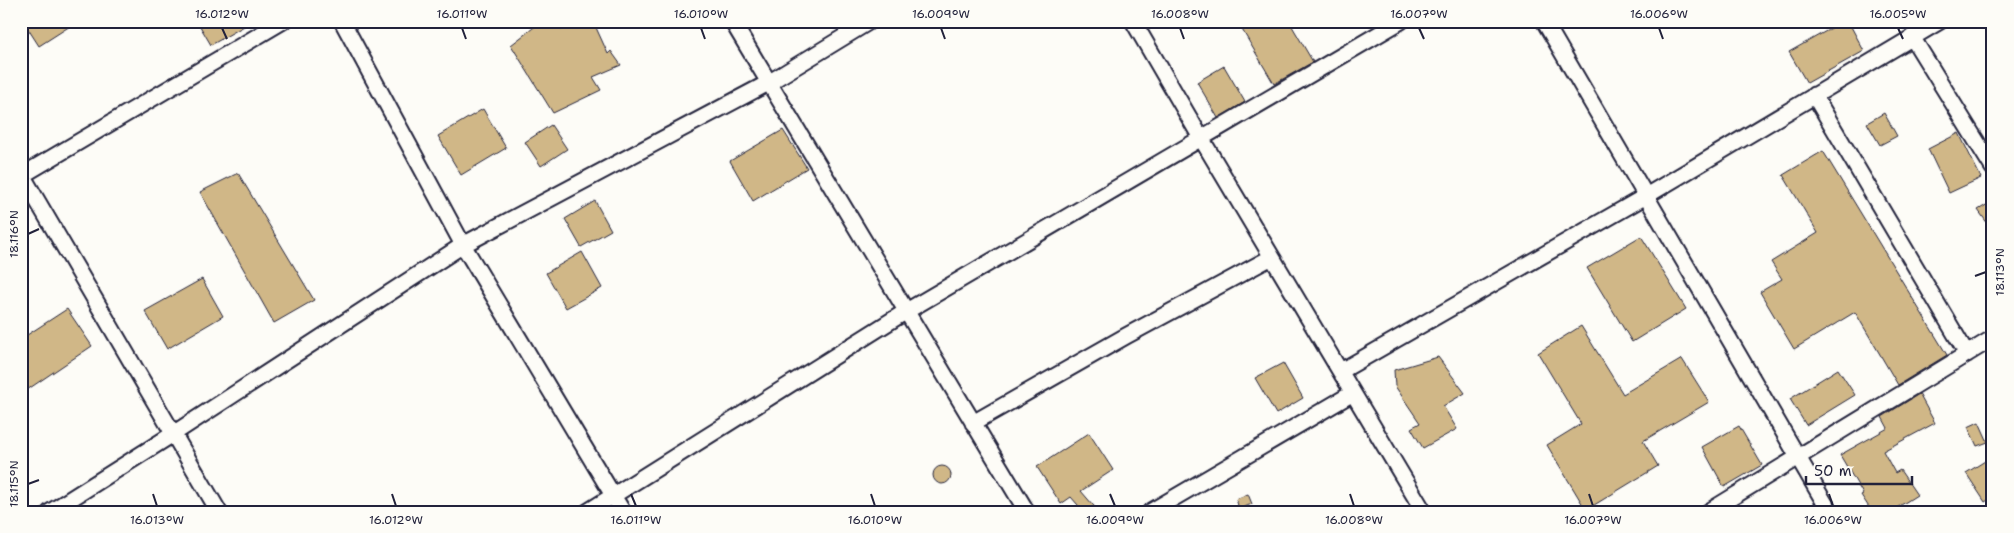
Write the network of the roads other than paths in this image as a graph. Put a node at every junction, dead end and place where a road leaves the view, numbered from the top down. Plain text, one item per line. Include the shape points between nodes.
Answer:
1 (283, 21) edge
2 (342, 21) edge
3 (732, 21) edge
4 (870, 21) edge
5 (1133, 21) edge
6 (1401, 21) edge
7 (1544, 21) edge
8 (1931, 23) edge
9 (1912, 38) junction
10 (770, 82) junction
11 (1814, 94) junction
12 (1201, 138) junction
13 (1993, 168) edge
14 (22, 174) edge
15 (1646, 196) junction
16 (463, 245) junction
17 (1272, 257) junction
18 (905, 312) junction
19 (1993, 338) edge
20 (1967, 354) junction
21 (1341, 371) junction
22 (1353, 393) junction
23 (973, 423) junction
24 (173, 434) junction
25 (1799, 456) junction
26 (613, 496) junction
27 (50, 512) edge
28 (219, 512) edge
29 (587, 512) edge
30 (623, 512) edge
31 (1027, 512) edge
32 (1150, 512) edge
33 (1424, 512) edge
34 (1708, 512) edge
35 (1830, 512) edge

1 - 14 street
2 - 16 street
3 - 10 street
4 - 10 street
5 - 12 street
6 - 12 street
7 - 15 street
8 - 9 street
9 - 11 street
9 - 13 street
10 - 16 street
10 - 18 street
11 - 15 street
11 - 20 street
12 - 17 street
12 - 18 street
14 - 24 street
15 - 21 street
15 - 25 street
16 - 24 street
16 - 26 street
17 - 21 street
17 - 23 street
18 - 23 street
18 - 26 street
19 - 20 street
20 - 25 street
21 - 22 street
22 - 32 street
22 - 33 street
23 - 31 street
24 - 27 street
24 - 28 street
25 - 34 street
25 - 35 street
26 - 29 street
26 - 30 street

